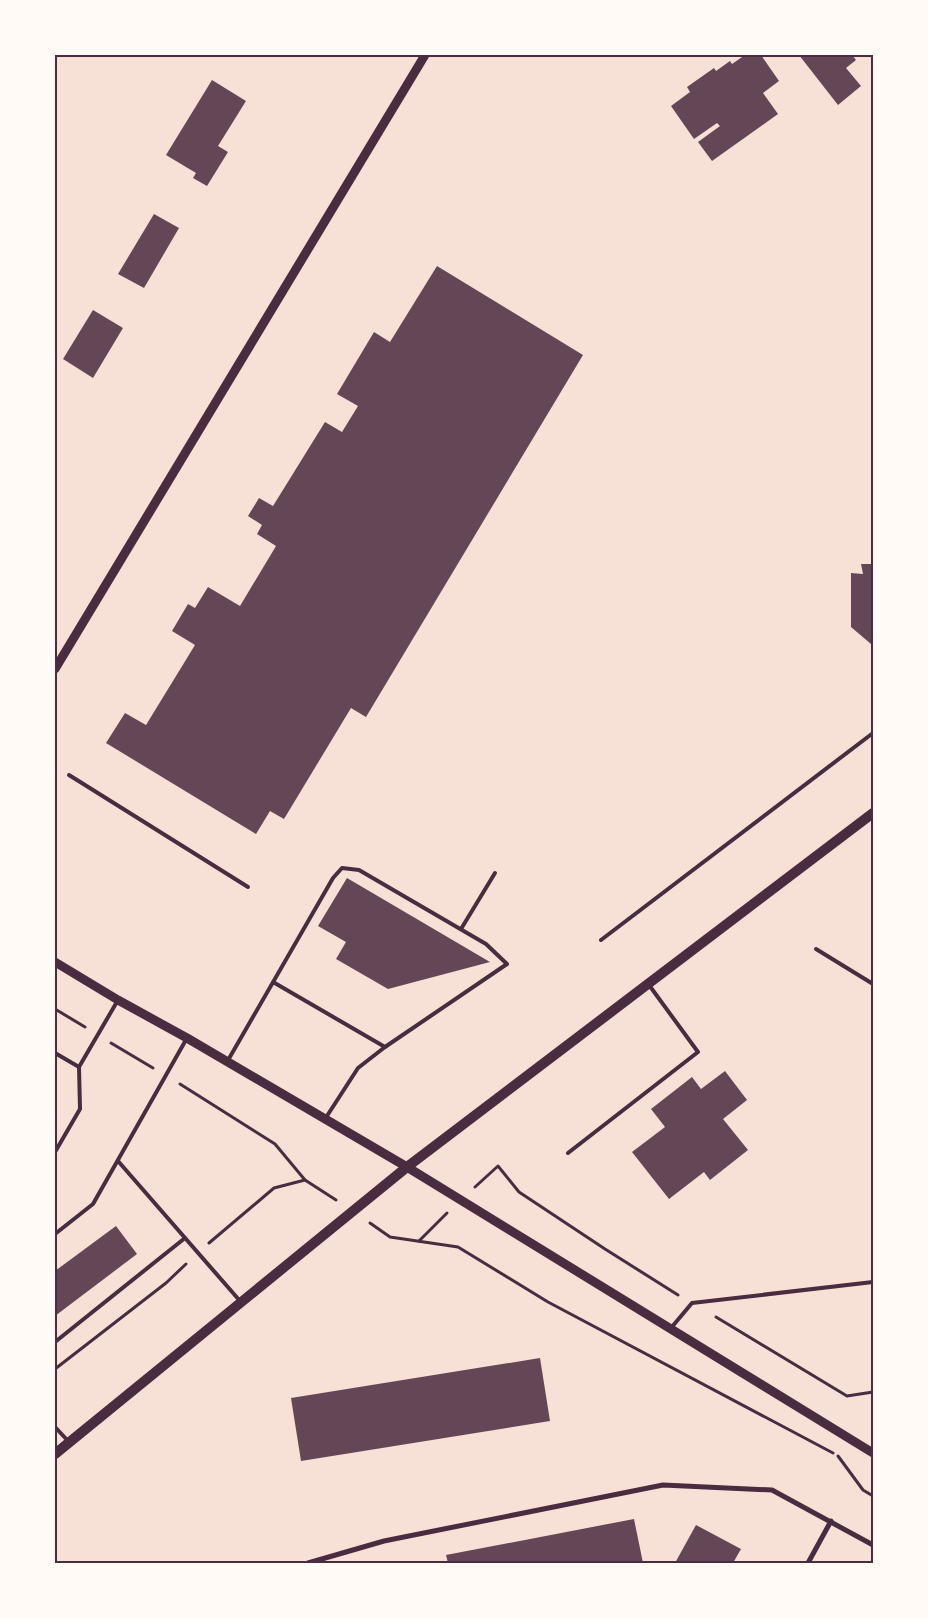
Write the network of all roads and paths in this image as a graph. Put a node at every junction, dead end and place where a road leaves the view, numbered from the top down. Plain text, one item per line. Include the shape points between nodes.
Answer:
1 (425, 55) edge
2 (55, 670) edge
3 (873, 733) edge
4 (69, 776) dead end
5 (873, 813) edge
6 (495, 873) dead end
7 (248, 887) dead end
8 (461, 929) junction
9 (602, 940) dead end
10 (816, 949) dead end
11 (55, 962) edge
12 (273, 982) junction
13 (648, 984) junction
14 (873, 984) edge
15 (118, 1000) junction
16 (55, 1009) edge
17 (98, 1035) junction
18 (187, 1038) junction
19 (385, 1047) junction
20 (55, 1053) edge
21 (227, 1062) junction
22 (79, 1067) junction
23 (166, 1076) junction
24 (325, 1119) junction
25 (55, 1152) edge
26 (568, 1153) dead end
27 (118, 1161) junction
28 (498, 1166) dead end
29 (407, 1167) junction
30 (431, 1229) dead end
31 (55, 1234) edge
32 (390, 1237) dead end
33 (185, 1238) junction
34 (419, 1242) junction
35 (210, 1243) dead end
36 (166, 1282) dead end
37 (873, 1282) edge
38 (670, 1289) dead end
39 (241, 1302) junction
40 (728, 1325) dead end
41 (669, 1330) junction
42 (55, 1342) edge
43 (55, 1369) edge
44 (873, 1392) edge
45 (55, 1427) edge
46 (70, 1442) junction
47 (873, 1453) edge
48 (55, 1454) edge
49 (873, 1496) edge
50 (831, 1521) junction
51 (873, 1545) edge
52 (308, 1563) edge
53 (808, 1563) edge

1 - 2 street
3 - 9 lane
4 - 7 lane
5 - 13 main road
6 - 8 lane
8 - 12 lane via 358,870 342,868 333,878
8 - 19 lane via 486,944 507,964
10 - 14 lane
11 - 15 street
12 - 19 lane
12 - 21 lane
13 - 26 lane via 698,1052
13 - 29 main road
15 - 17 lane
15 - 18 street
16 - 17 path
17 - 22 lane
17 - 23 path
18 - 21 street
18 - 23 lane
19 - 24 lane via 358,1068
20 - 22 lane
21 - 24 street
22 - 25 lane via 80,1109
23 - 27 lane
23 - 35 path via 275,1144 305,1180 274,1188
24 - 29 street
27 - 31 lane via 93,1204
27 - 33 lane
28 - 38 path via 519,1192
29 - 39 main road
29 - 41 street
30 - 34 path
32 - 34 path
33 - 39 lane
33 - 42 lane
34 - 49 path via 458,1247 548,1302 839,1456 863,1490
36 - 43 path
37 - 41 lane via 692,1303
39 - 46 main road
40 - 44 path via 847,1396
41 - 47 street
45 - 46 lane
46 - 48 main road
50 - 51 street
50 - 52 street via 772,1490 663,1485 384,1541
50 - 53 street

